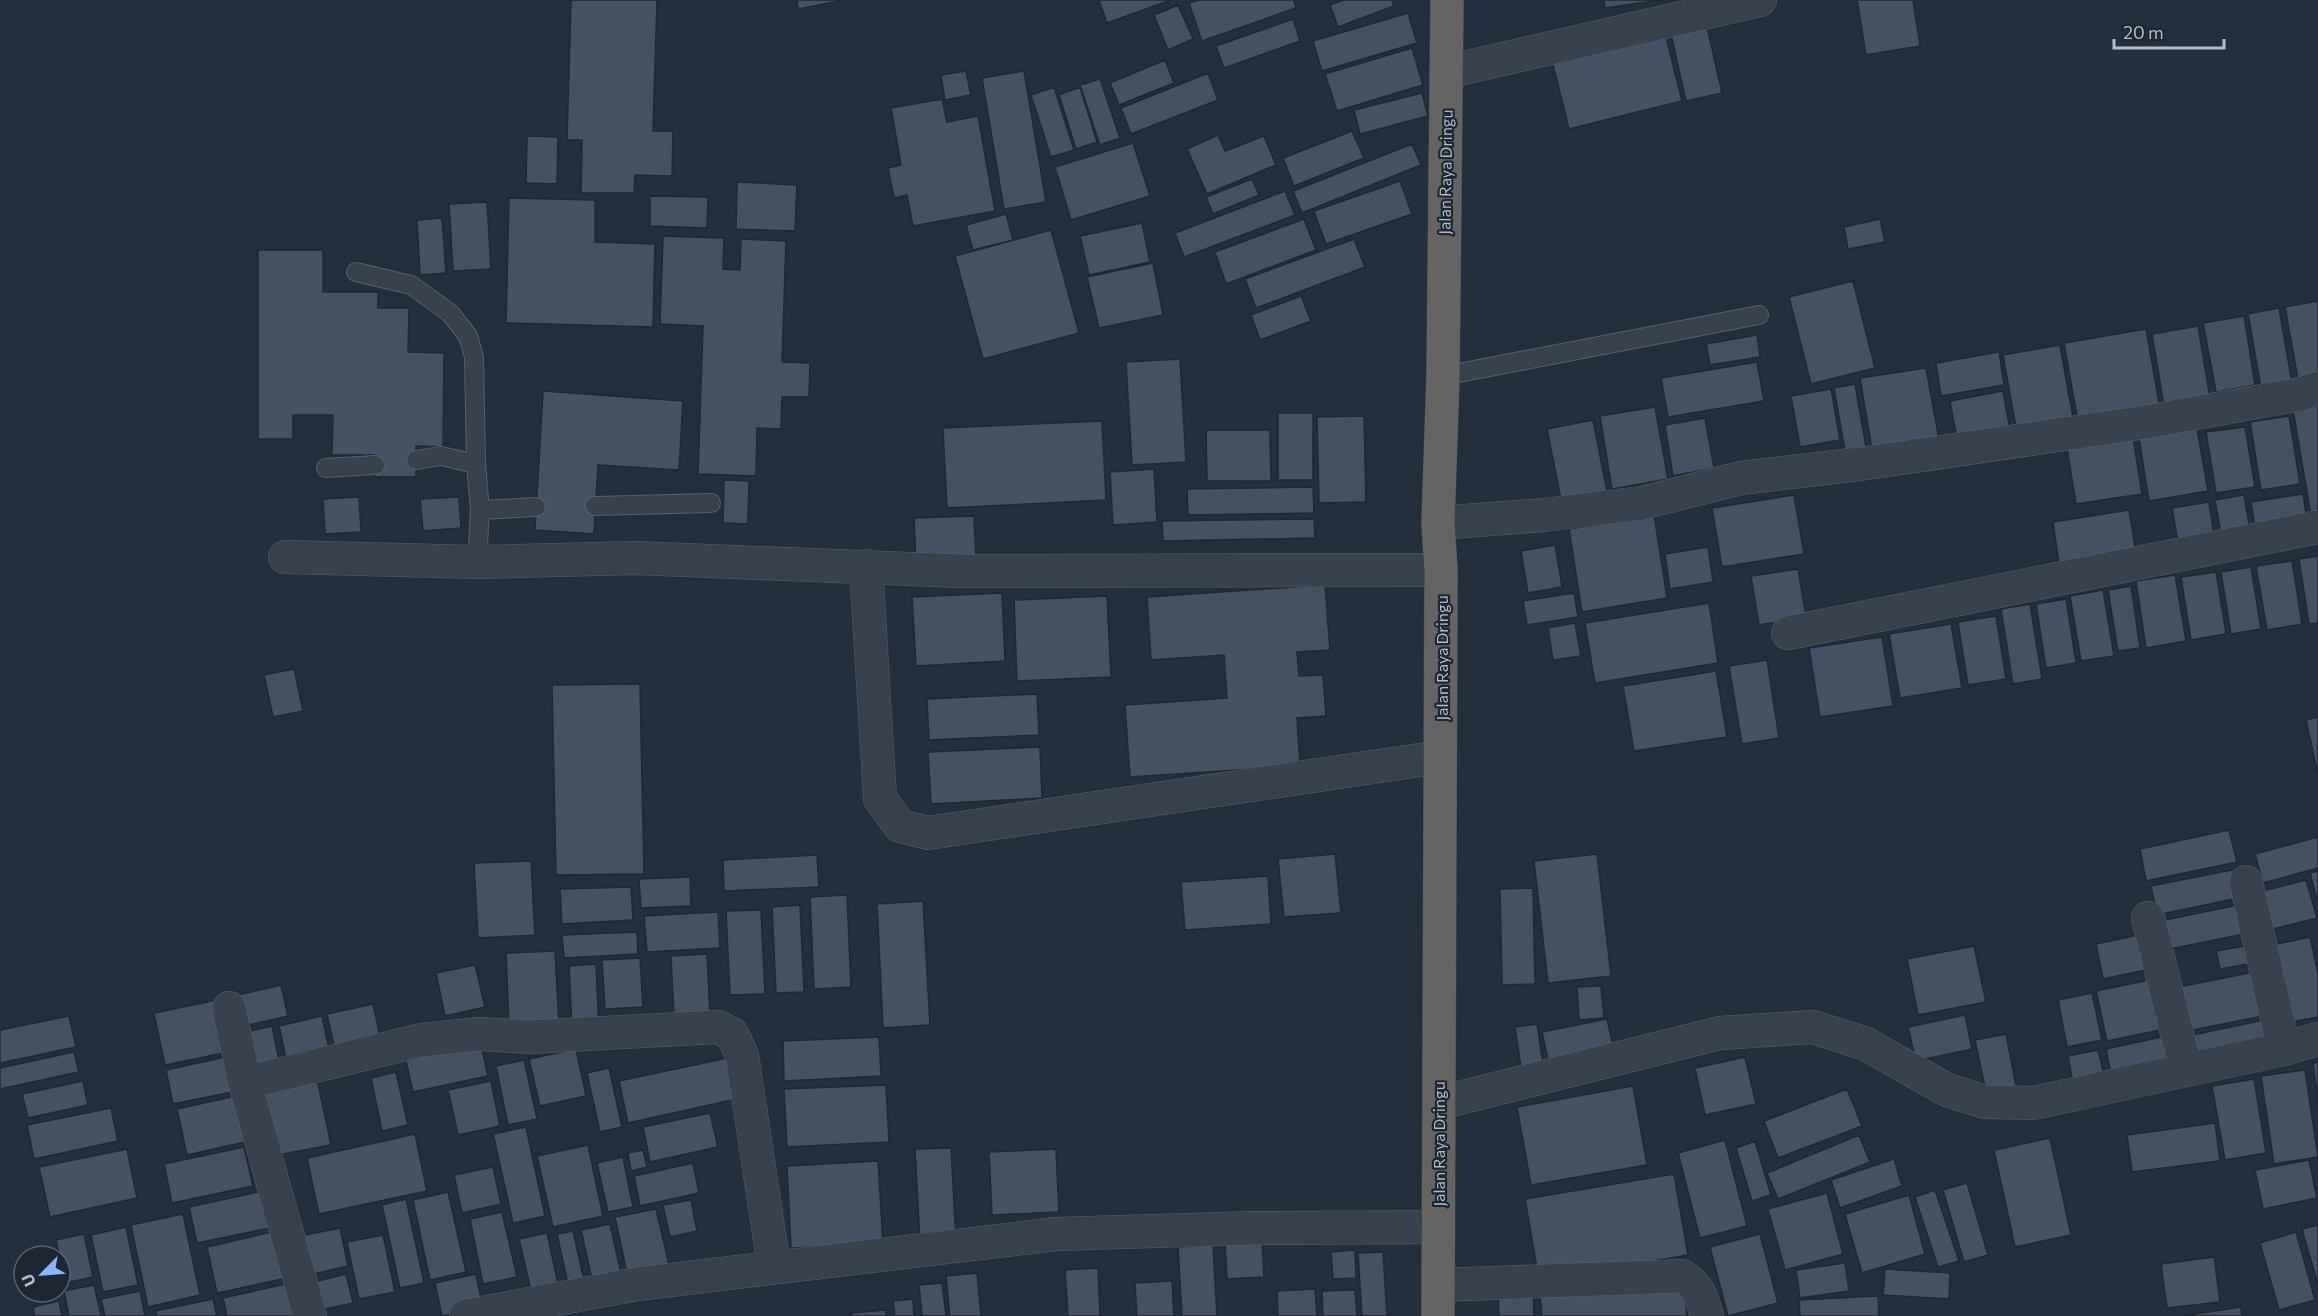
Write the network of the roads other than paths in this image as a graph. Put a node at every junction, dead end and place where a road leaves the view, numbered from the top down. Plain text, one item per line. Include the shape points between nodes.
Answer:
1 (1447, 0) edge
2 (1760, 0) edge
3 (1446, 72) junction
4 (356, 272) dead end
5 (1760, 315) dead end
6 (1443, 376) junction
7 (2318, 388) edge
8 (416, 460) dead end
9 (476, 464) junction
10 (375, 465) dead end
11 (326, 468) dead end
12 (711, 503) dead end
13 (595, 506) dead end
14 (536, 507) dead end
15 (480, 510) junction
16 (1438, 523) junction
17 (2318, 527) edge
18 (285, 557) dead end
19 (477, 562) junction
20 (866, 566) junction
21 (1441, 570) junction
22 (1788, 633) dead end
23 (1440, 757) junction
24 (2246, 882) dead end
25 (2148, 918) dead end
26 (229, 1008) dead end
27 (2318, 1039) edge
28 (2284, 1049) junction
29 (2186, 1069) junction
30 (245, 1083) junction
31 (1438, 1103) junction
32 (1438, 1227) junction
33 (774, 1267) junction
34 (1438, 1301) edge
35 (310, 1316) edge
36 (466, 1316) edge
37 (1707, 1316) edge

1 - 3 highway, Jalan Raya Dringu
2 - 3 street
3 - 6 highway, Jalan Raya Dringu
4 - 9 lane via 411,285 450,313 468,336 474,357
5 - 6 lane
6 - 16 highway, Jalan Raya Dringu
7 - 16 street via 2146,422 1741,478 1642,503
8 - 9 lane via 441,456
9 - 15 lane
10 - 11 lane
12 - 13 lane
14 - 15 lane
15 - 19 lane
16 - 21 highway, Jalan Raya Dringu
17 - 22 street
18 - 19 street
19 - 20 street via 636,558
20 - 21 street via 959,571
20 - 23 street via 879,799 900,826 928,833
21 - 23 highway, Jalan Raya Dringu
23 - 31 highway, Jalan Raya Dringu
24 - 28 street
25 - 29 street
26 - 30 street
27 - 28 street
28 - 29 street
29 - 31 street via 2034,1103 1985,1101 1947,1089 1866,1044 1813,1027 1720,1033
30 - 33 street via 422,1040 480,1034 530,1037 718,1027 732,1035 742,1055
30 - 35 street
31 - 32 highway, Jalan Raya Dringu
32 - 33 street via 1056,1234
32 - 34 highway, Jalan Raya Dringu
33 - 36 street via 637,1284
34 - 37 street via 1682,1276 1695,1283

